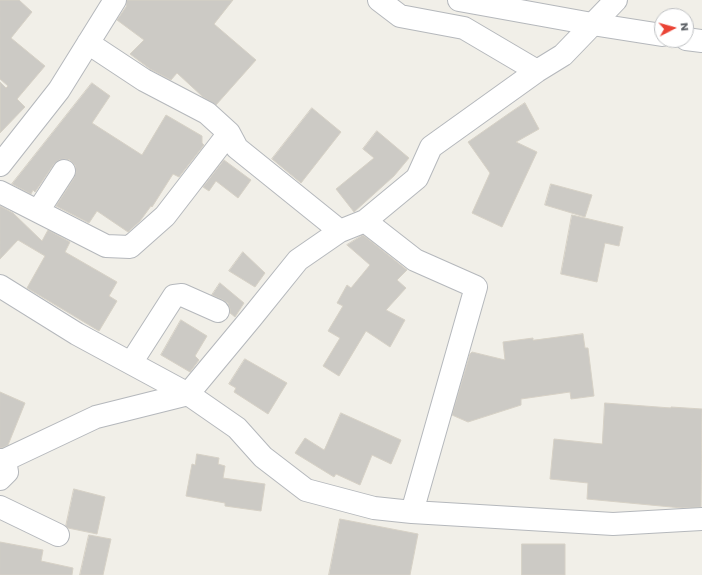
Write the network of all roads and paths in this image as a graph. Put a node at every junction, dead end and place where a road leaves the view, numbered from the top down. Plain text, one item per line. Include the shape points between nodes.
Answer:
1 (115, 0) edge
2 (379, 0) edge
3 (459, 0) edge
4 (616, 0) edge
5 (592, 24) junction
6 (654, 34) edge
7 (88, 43) junction
8 (538, 71) junction
9 (229, 133) junction
10 (0, 165) edge
11 (64, 171) dead end
12 (0, 192) edge
13 (38, 211) junction
14 (365, 221) junction
15 (340, 231) junction
16 (0, 286) edge
17 (218, 311) dead end
18 (131, 364) junction
19 (188, 394) junction
20 (2, 466) edge
21 (0, 507) edge
22 (412, 512) junction
23 (702, 519) edge
24 (58, 535) dead end

1 - 7 street
2 - 8 street via 400,16 464,28
3 - 5 street
4 - 5 street
5 - 6 street
5 - 8 street via 563,55
7 - 9 street via 144,80 207,113
7 - 10 street via 59,90
8 - 14 street via 432,147 417,178
9 - 13 street via 165,216 130,247 106,246
9 - 15 street via 237,148
11 - 13 street
12 - 13 street
14 - 15 street
14 - 22 street via 415,260 476,287
15 - 19 street via 298,260
16 - 18 street
17 - 18 street via 182,295 174,296
18 - 19 street
19 - 20 street via 96,417
19 - 22 street via 237,428 263,457 306,490 374,508
21 - 24 street
22 - 23 street via 612,524

